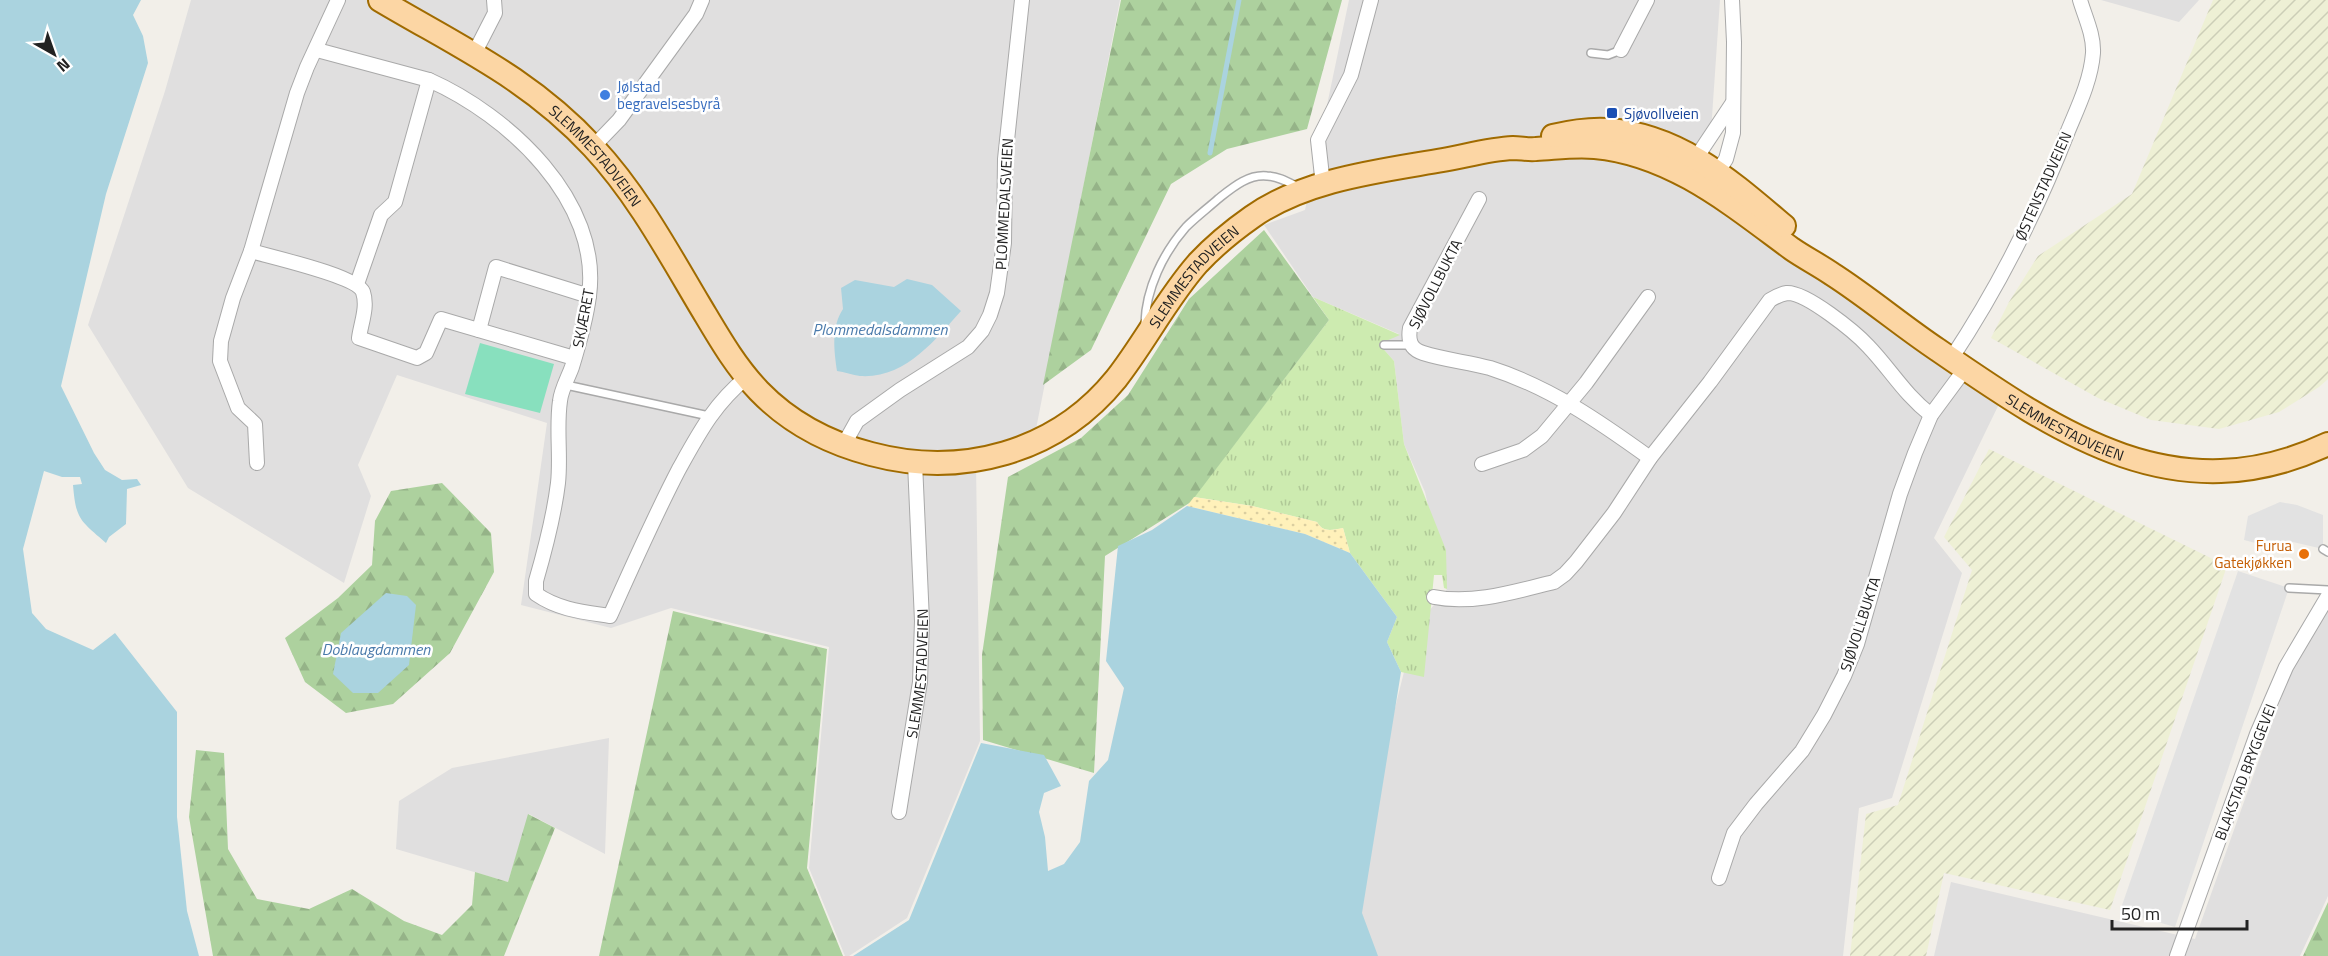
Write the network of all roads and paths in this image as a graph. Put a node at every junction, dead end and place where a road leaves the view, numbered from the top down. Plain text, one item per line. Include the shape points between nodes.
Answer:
1 (338, 0) edge
2 (380, 0) edge
3 (494, 0) edge
4 (702, 0) edge
5 (1022, 0) edge
6 (1371, 0) edge
7 (1647, 0) edge
8 (1732, 0) edge
9 (2080, 0) edge
10 (317, 50) junction
11 (1621, 50) joint
12 (475, 52) junction
13 (1591, 53) dead end
14 (429, 80) junction
15 (1732, 104) junction
16 (593, 147) junction
17 (1512, 148) junction
18 (1696, 158) junction
19 (1708, 176) junction
20 (1314, 188) junction
21 (1479, 200) dead end
22 (251, 251) junction
23 (357, 284) junction
24 (589, 296) junction
25 (1648, 297) dead end
26 (478, 330) junction
27 (1144, 339) junction
28 (1384, 345) dead end
29 (1410, 345) junction
30 (574, 358) junction
31 (1958, 364) junction
32 (747, 377) junction
33 (566, 385) junction
34 (1570, 403) junction
35 (1931, 415) junction
36 (709, 416) junction
37 (843, 446) junction
38 (2327, 449) edge
39 (1650, 458) junction
40 (257, 463) dead end
41 (915, 463) junction
42 (1482, 464) dead end
43 (2289, 588) dead end
44 (2328, 590) edge
45 (1434, 597) dead end
46 (2328, 597) edge
47 (899, 812) dead end
48 (1719, 878) dead end
49 (2177, 956) edge

1 - 10 street
2 - 12 main road, SLEMMESTADVEIEN
3 - 12 street via 495,13
4 - 16 street via 634,99
5 - 37 street, PLOMMEDALSVEIEN via 1005,159 1004,243 990,315 968,347 857,422
6 - 20 street via 1351,75 1318,140
7 - 11 street
8 - 15 street
9 - 31 street, ØSTENSTADVEIEN via 2091,32 2093,53 2083,93 2046,188
10 - 14 street, SKJÆRET
10 - 22 street via 297,93
11 - 13 lane via 1608,55
12 - 16 main road, SLEMMESTADVEIEN via 540,96
14 - 23 street via 395,202 381,214
14 - 24 street, SKJÆRET via 501,124 560,187 583,233
15 - 18 street
15 - 19 street via 1731,148
16 - 32 main road, SLEMMESTADVEIEN via 638,205
17 - 18 main road, SLEMMESTADVEIEN via 1552,136 1605,129 1657,140
17 - 19 main road, SLEMMESTADVEIEN via 1608,149
17 - 20 main road, SLEMMESTADVEIEN
18 - 19 main road, SLEMMESTADVEIEN
19 - 31 main road, SLEMMESTADVEIEN via 1811,249 1835,275
20 - 27 main road, SLEMMESTADVEIEN via 1264,209 1222,240 1194,268
20 - 27 lane via 1265,175 1238,183 1187,226 1153,283 1145,309
21 - 29 street, SJØVOLLBUKTA via 1410,328
22 - 23 street
22 - 40 street via 233,298 219,355 238,408 255,424
23 - 26 street via 363,290 366,304 359,338 417,358 426,353 441,319
24 - 26 street via 496,267
24 - 30 street, SKJÆRET
25 - 34 street
26 - 30 street
27 - 41 main road, SLEMMESTADVEIEN via 1095,402 1051,434 1026,446 964,463
28 - 29 lane
29 - 34 street, SJØVOLLBUKTA via 1422,353 1491,369
30 - 33 street, SKJÆRET
31 - 35 street, SJØVOLLBUKTA
31 - 38 main road, SLEMMESTADVEIEN via 2079,438 2149,465 2190,472 2229,472
32 - 36 street
32 - 37 main road, SLEMMESTADVEIEN via 779,409
33 - 36 lane
33 - 36 street, SKJÆRET via 560,400 558,483 536,594 549,603 573,610 610,616 666,493
34 - 39 street, SJØVOLLBUKTA
34 - 42 street via 1533,444
35 - 39 street via 1905,392 1866,344 1809,300 1788,293 1770,300
35 - 48 street, SJØVOLLBUKTA via 1900,494 1857,644 1844,676 1802,751 1734,833
37 - 41 main road, SLEMMESTADVEIEN
39 - 45 street via 1614,513 1559,579 1472,598
41 - 47 street, SLEMMESTADVEIEN via 922,621 920,682
43 - 44 lane
46 - 49 street, BLAKSTAD BRYGGEVEI via 2286,667 2265,715

